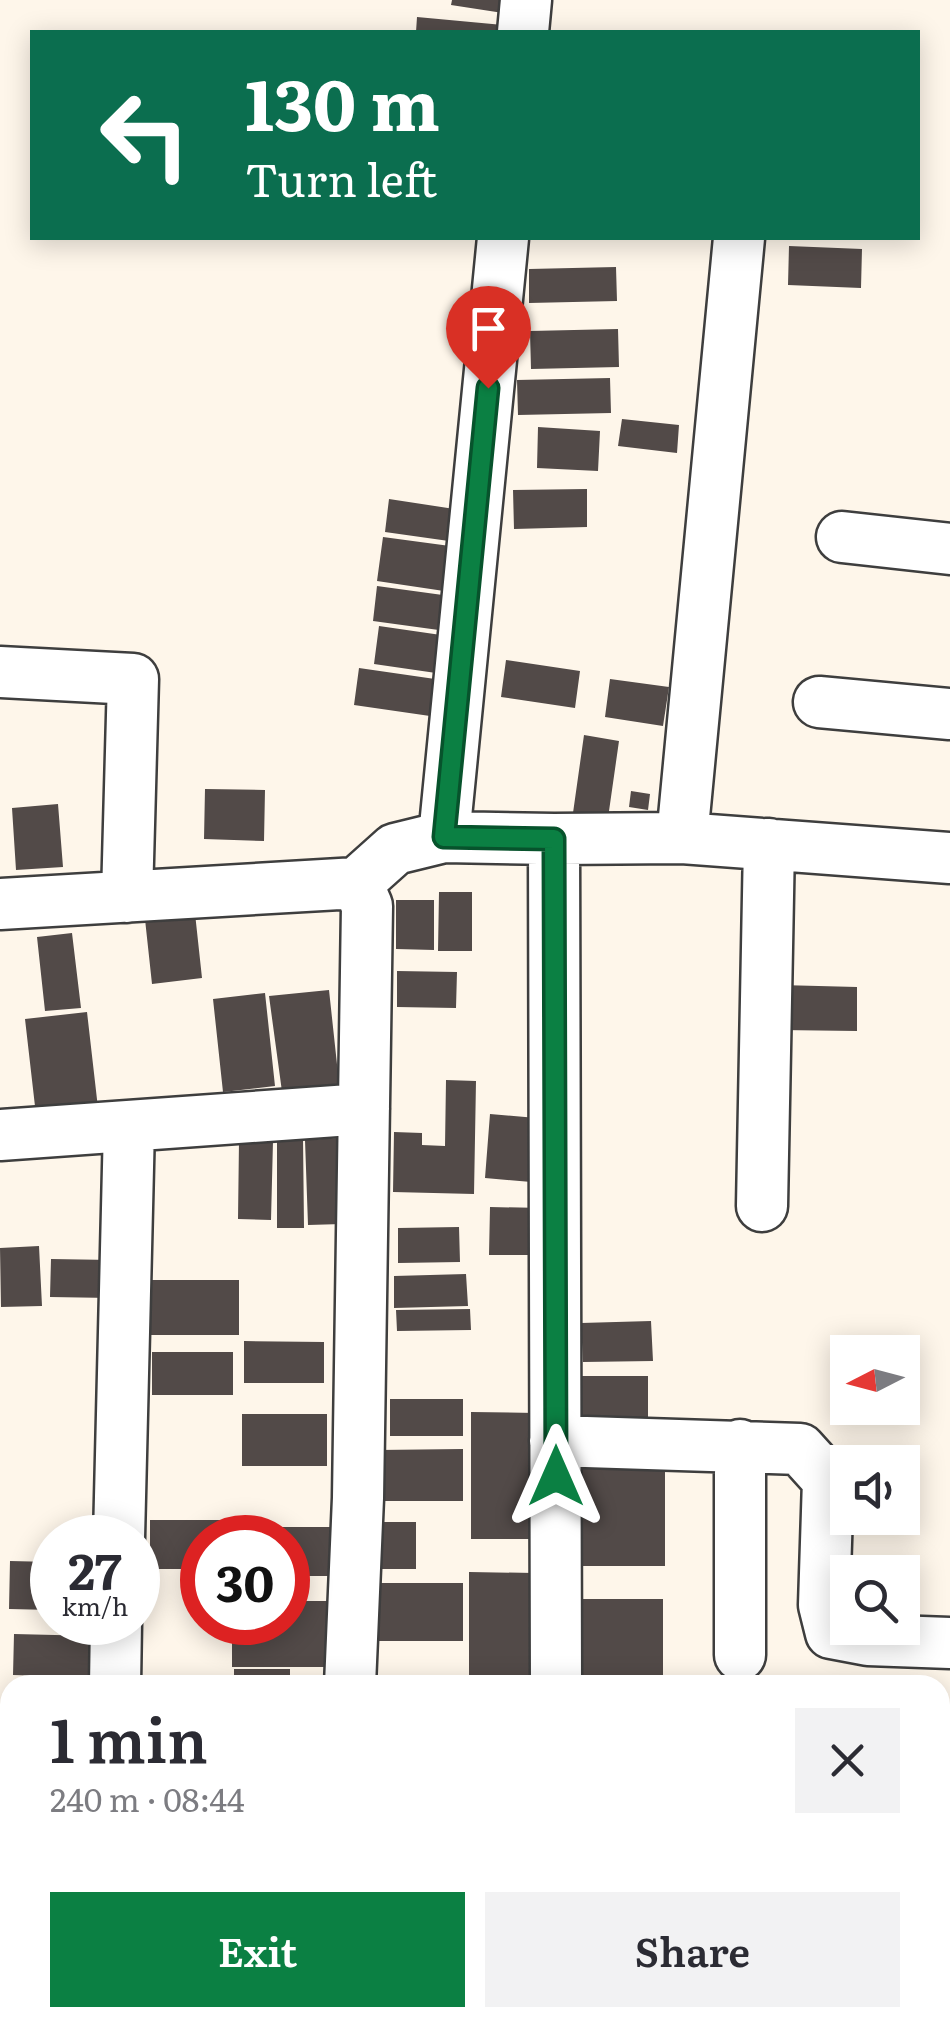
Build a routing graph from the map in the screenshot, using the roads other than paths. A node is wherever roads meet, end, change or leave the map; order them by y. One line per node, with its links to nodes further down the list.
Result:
1 (526, 0): 2 (street)
2 (523, 30)
3 (503, 240): 10 (street)
4 (739, 240): 11 (street)
5 (842, 537): 6 (street)
6 (950, 548)
7 (0, 672): 16 (street)
8 (819, 702): 9 (street)
9 (950, 714)
10 (444, 837): 12 (street); 15 (street)
11 (682, 838): 12 (street); 13 (street)
12 (554, 839): 22 (street)
13 (769, 844): 14 (street); 21 (street)
14 (950, 858)
15 (358, 883): 16 (street); 18 (street)
16 (127, 897): 17 (street)
17 (0, 904)
18 (364, 1110): 19 (street); 29 (street)
19 (130, 1126): 20 (street); 24 (street)
20 (0, 1135)
21 (762, 1206)
22 (555, 1441): 23 (street); 30 (street)
23 (740, 1446): 25 (street); 27 (street)
24 (119, 1515)
25 (950, 1643)
26 (116, 1645): 28 (street)
27 (740, 1655)
28 (115, 1675)
29 (350, 1675)
30 (556, 1675)

